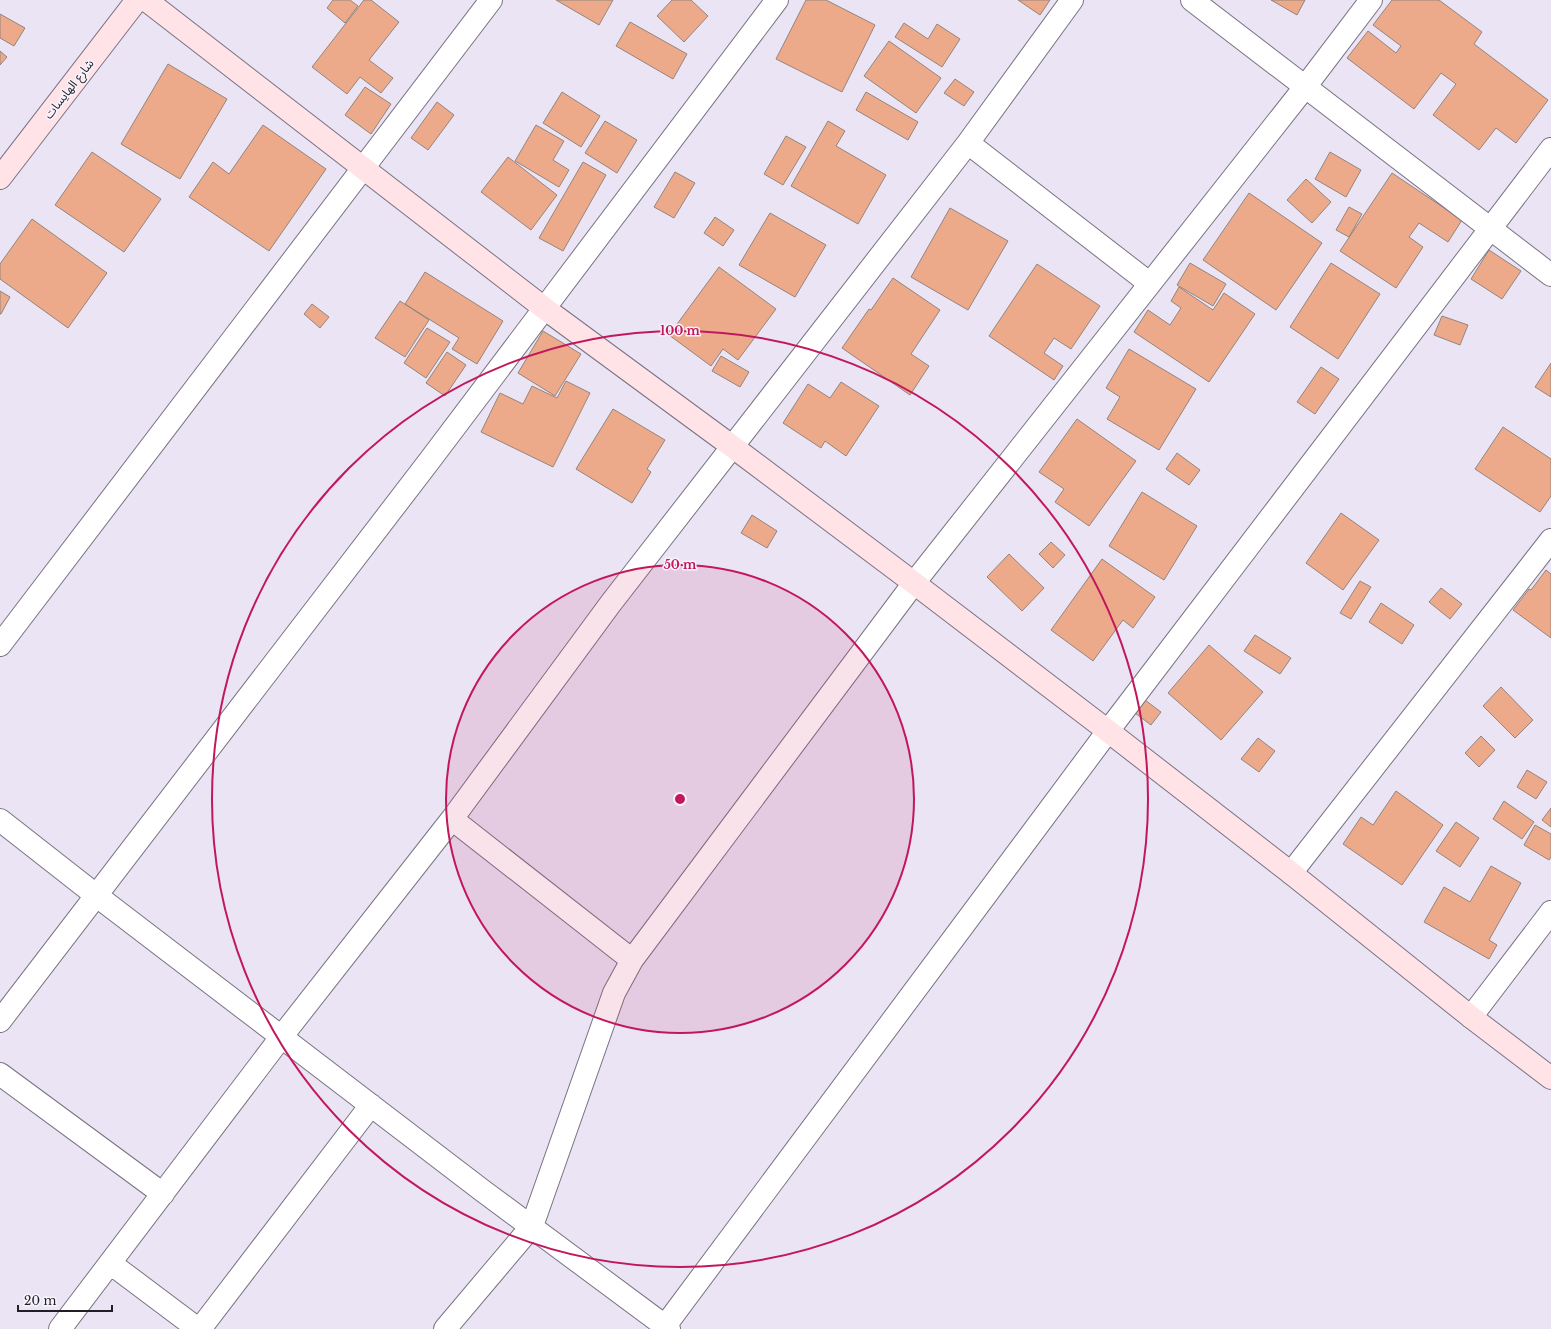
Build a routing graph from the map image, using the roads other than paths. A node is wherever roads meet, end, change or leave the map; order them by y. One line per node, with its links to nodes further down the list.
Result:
1 (137, 0): 12 (street, شارع الهايسات)
2 (146, 0): 11 (street)
3 (491, 0): 11 (street)
4 (777, 0): 16 (street)
5 (1072, 0): 9 (street)
6 (1192, 0): 8 (street)
7 (1371, 0): 8 (street)
8 (1305, 86): 13 (street); 15 (street)
9 (968, 143): 15 (street); 17 (street)
10 (1551, 149): 13 (street)
11 (363, 168): 16 (street); 20 (street)
12 (0, 178)
13 (1490, 228): 14 (street); 21 (street)
14 (1551, 275)
15 (1149, 284): 19 (street)
16 (544, 308): 17 (street); 25 (street)
17 (733, 447): 19 (street); 22 (street)
18 (1551, 540): 24 (street)
19 (914, 583): 21 (street); 27 (street)
20 (0, 645)
21 (1108, 731): 24 (street); 37 (street)
22 (452, 819): 27 (street); 30 (street)
23 (0, 820): 25 (street)
24 (1291, 873): 28 (street)
25 (97, 896): 29 (street); 30 (street)
26 (1551, 912): 28 (street)
27 (632, 960): 35 (street)
28 (1471, 1017): 32 (street)
29 (0, 1021)
30 (282, 1036): 33 (street); 34 (street)
31 (0, 1074): 34 (street)
32 (1551, 1078)
33 (371, 1104): 35 (street); 39 (street)
34 (163, 1194): 36 (street)
35 (532, 1226): 37 (street); 40 (street)
36 (110, 1263): 38 (street); 39 (street)
37 (667, 1328)
38 (60, 1329)
39 (199, 1329)
40 (445, 1329)

